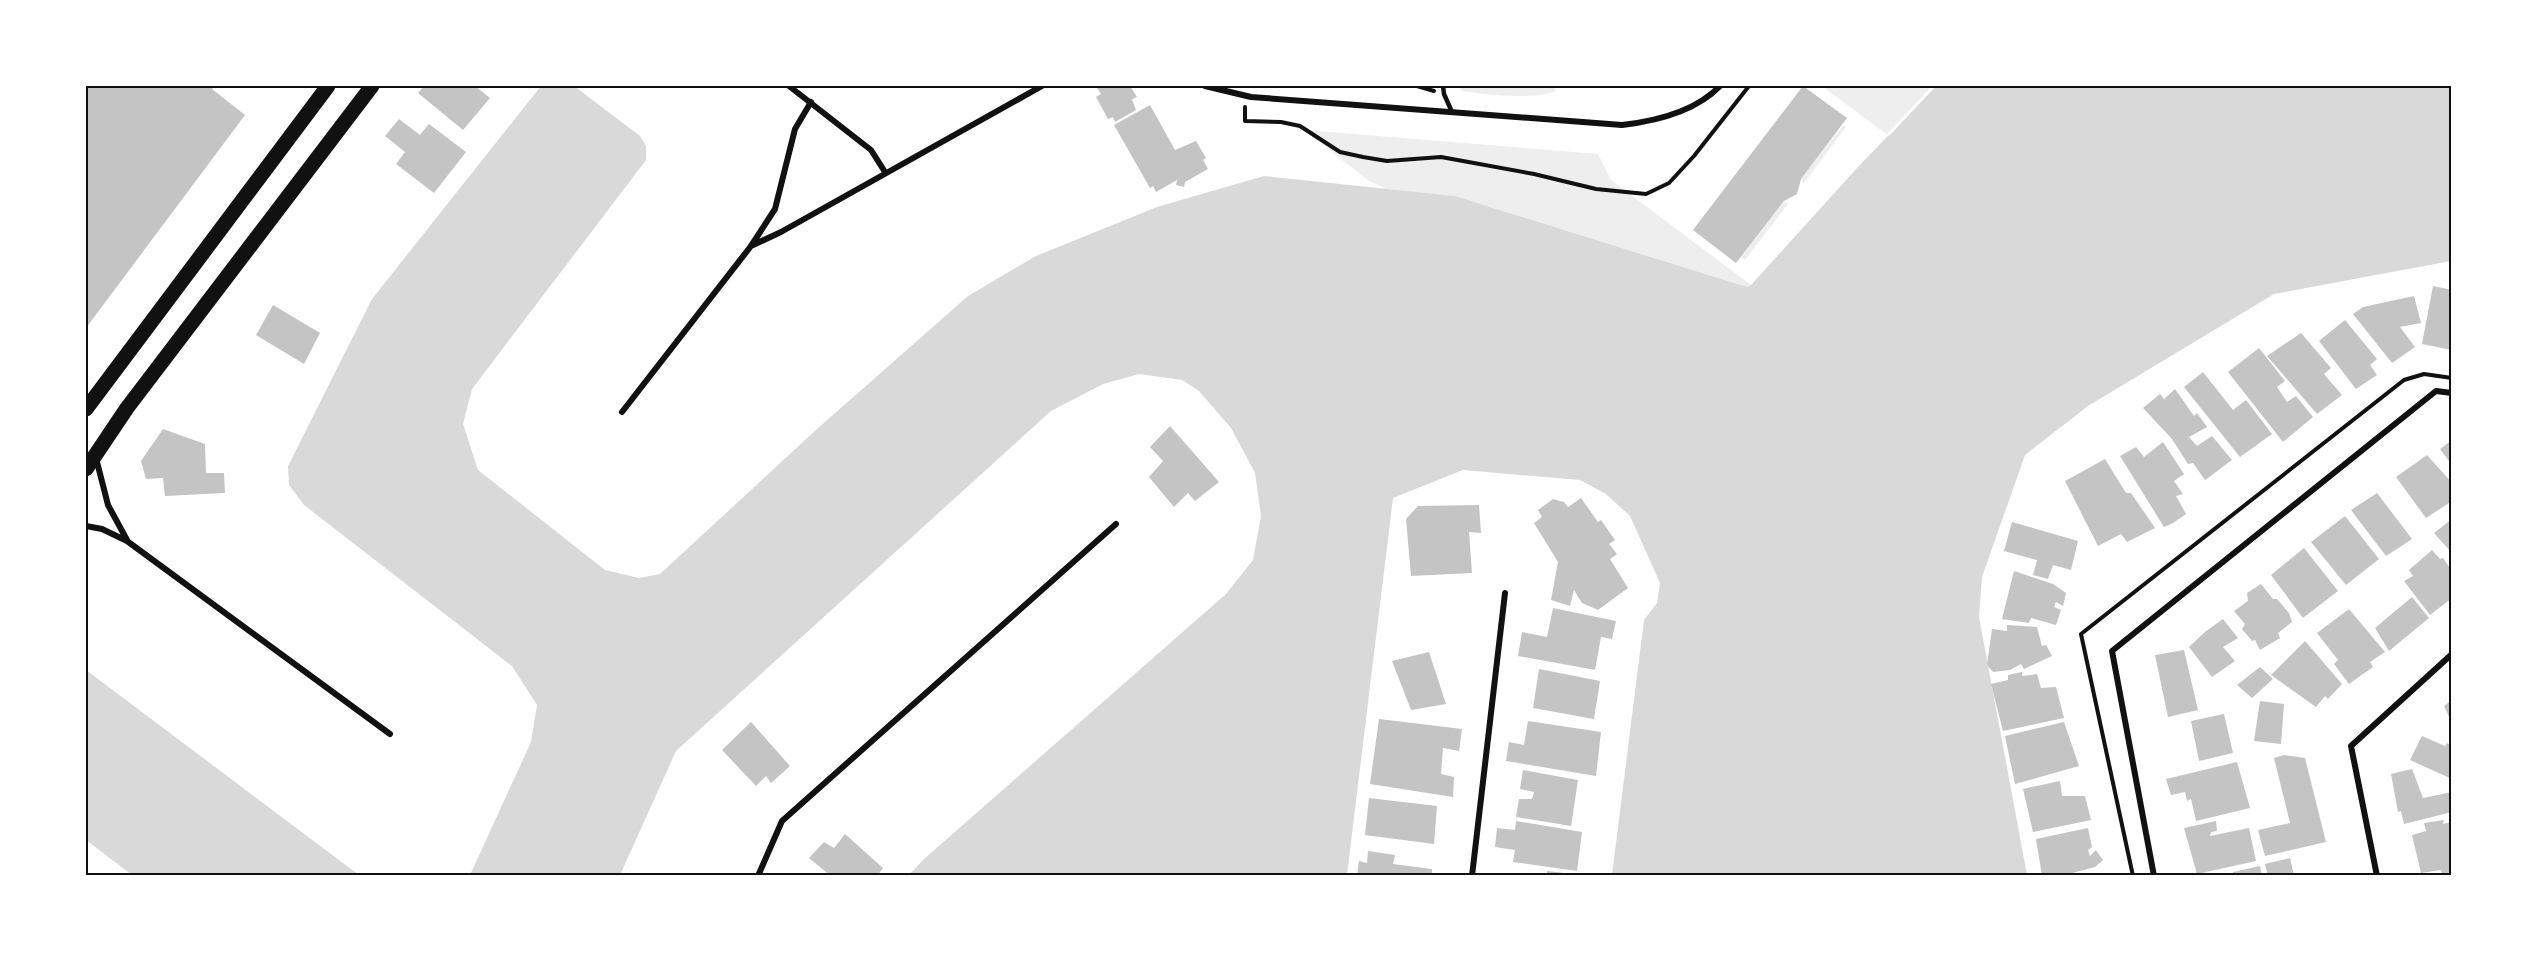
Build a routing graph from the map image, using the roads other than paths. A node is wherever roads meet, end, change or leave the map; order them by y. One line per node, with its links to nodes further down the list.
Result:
1 (328, 86): 13 (main road)
2 (372, 86): 15 (main road)
3 (789, 86): 8 (street)
4 (1042, 86): 10 (street)
5 (1205, 86): 9 (street)
6 (1443, 86): 9 (lane)
7 (1720, 86): 9 (street)
8 (811, 102): 10 (street); 11 (street)
9 (1452, 112)
10 (885, 172): 11 (street)
11 (751, 246): 14 (street)
12 (2451, 393): 25 (street)
13 (86, 410)
14 (622, 412)
15 (95, 454): 16 (main road); 19 (street)
16 (86, 470)
17 (1116, 524): 23 (street)
18 (86, 526): 19 (street)
19 (127, 541): 22 (street)
20 (1505, 593): 24 (street)
21 (2451, 654): 26 (street)
22 (390, 734)
23 (758, 876)
24 (1472, 876)
25 (2154, 876)
26 (2377, 876)

